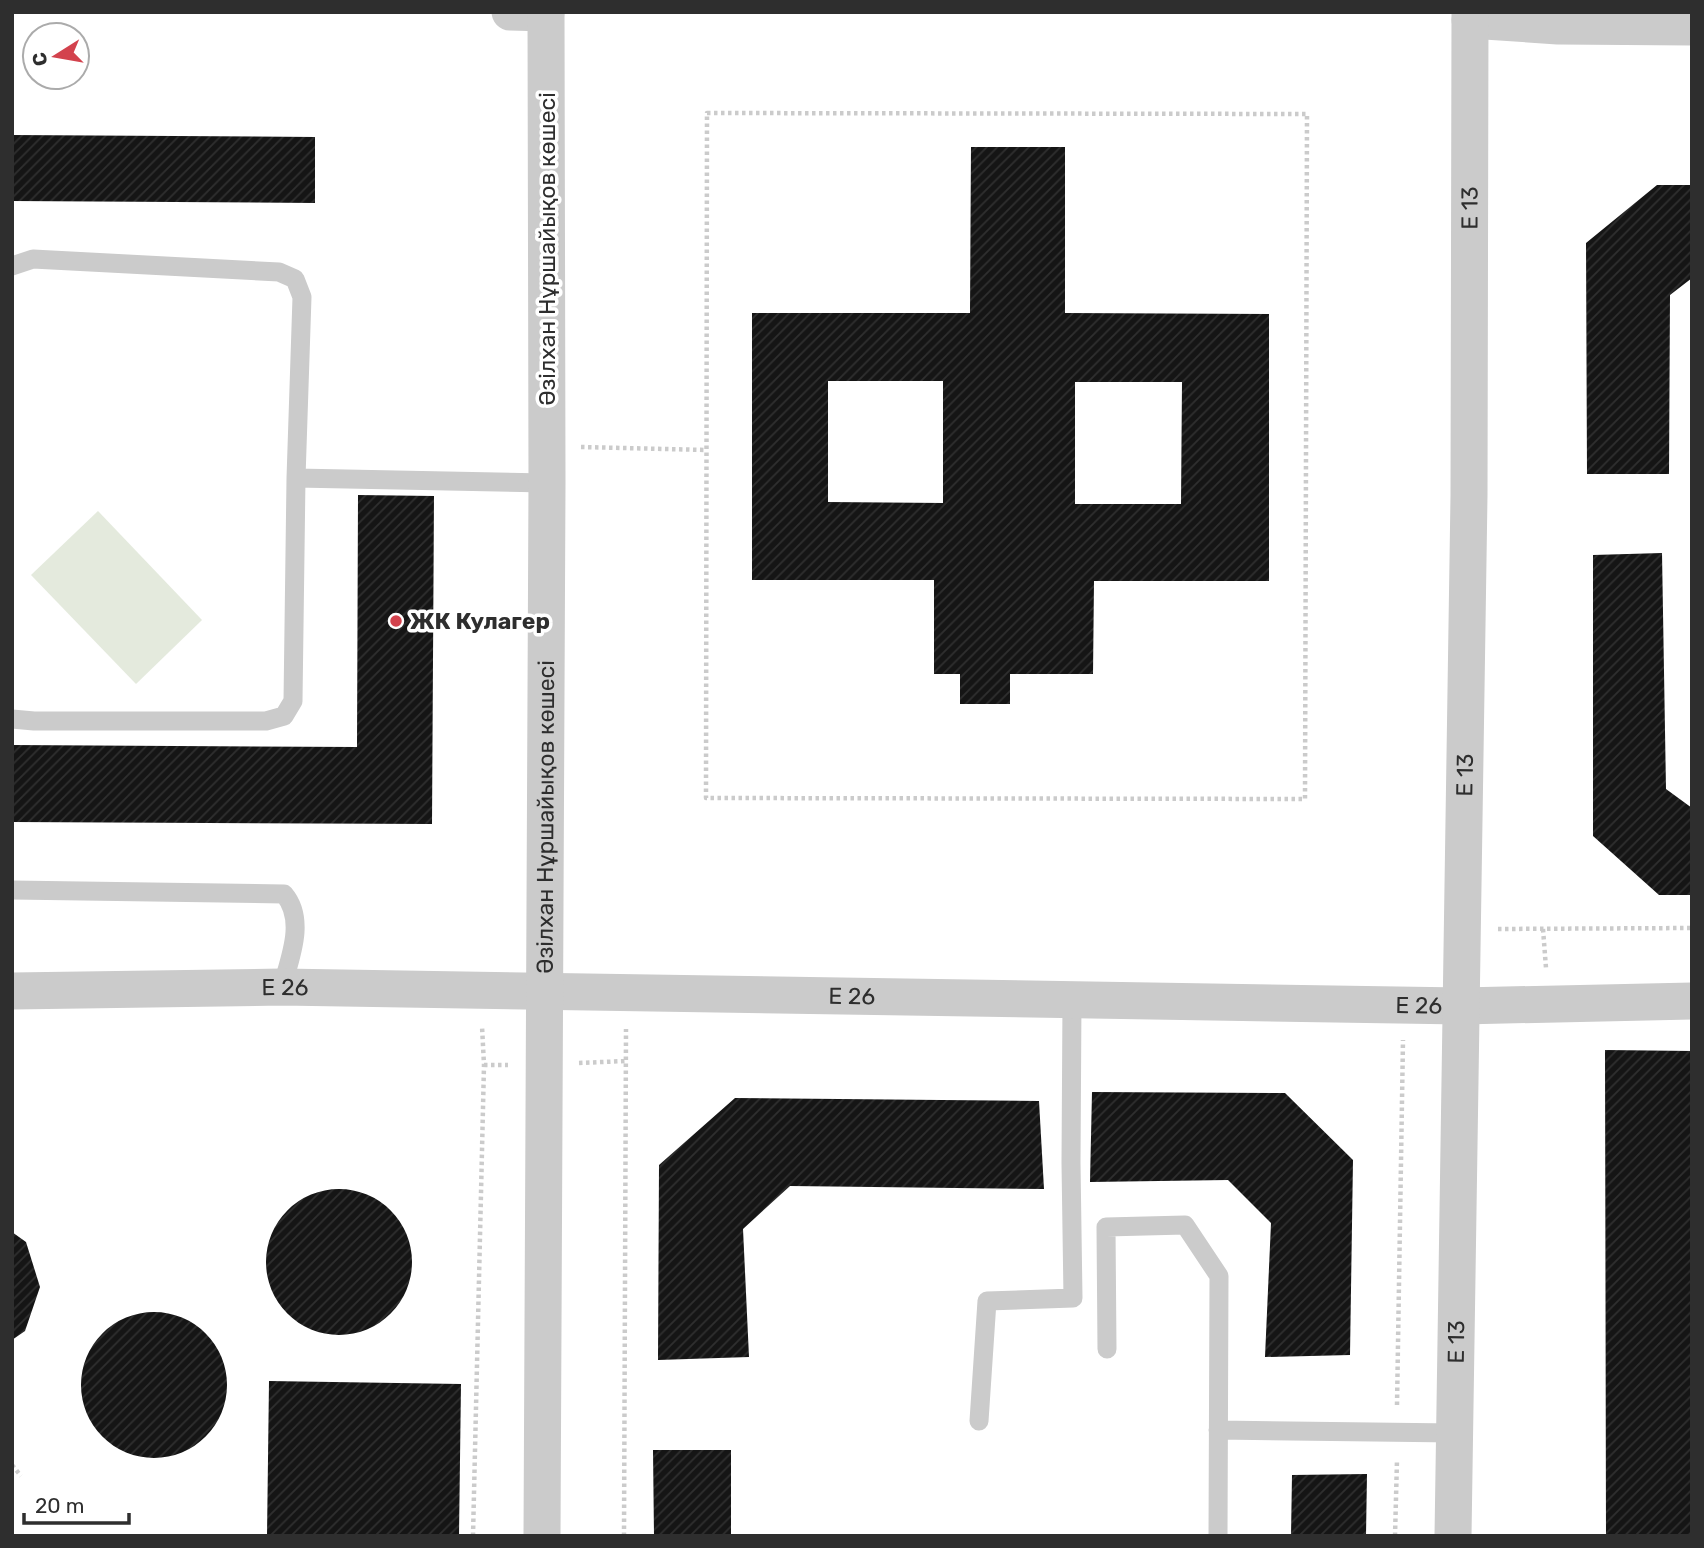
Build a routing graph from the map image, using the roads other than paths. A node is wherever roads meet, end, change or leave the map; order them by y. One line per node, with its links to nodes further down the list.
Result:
1 (510, 12): 2 (street)
2 (546, 12): 7 (street, Әзілхан Нұршайықов көшесі)
3 (1470, 16): 4 (street); 15 (street, E 13)
4 (1692, 27)
5 (12, 266): 6 (lane)
6 (296, 478): 7 (lane); 8 (lane)
7 (547, 483): 12 (street, Әзілхан Нұршайықов көшесі)
8 (12, 719)
9 (12, 890): 10 (lane)
10 (282, 987): 11 (street, E 26); 12 (street, E 26)
11 (12, 991)
12 (544, 992): 13 (street, E 26); 20 (street, Әзілхан Нұршайықов көшесі)
13 (1072, 1000): 15 (street, E 26); 17 (lane)
14 (1692, 1001): 15 (street, E 26)
15 (1462, 1006): 19 (street, E 13)
16 (1107, 1349): 18 (lane)
17 (979, 1421)
18 (1218, 1430): 19 (lane); 21 (lane)
19 (1455, 1433): 22 (street, E 13)
20 (542, 1536)
21 (1218, 1536)
22 (1453, 1536)

